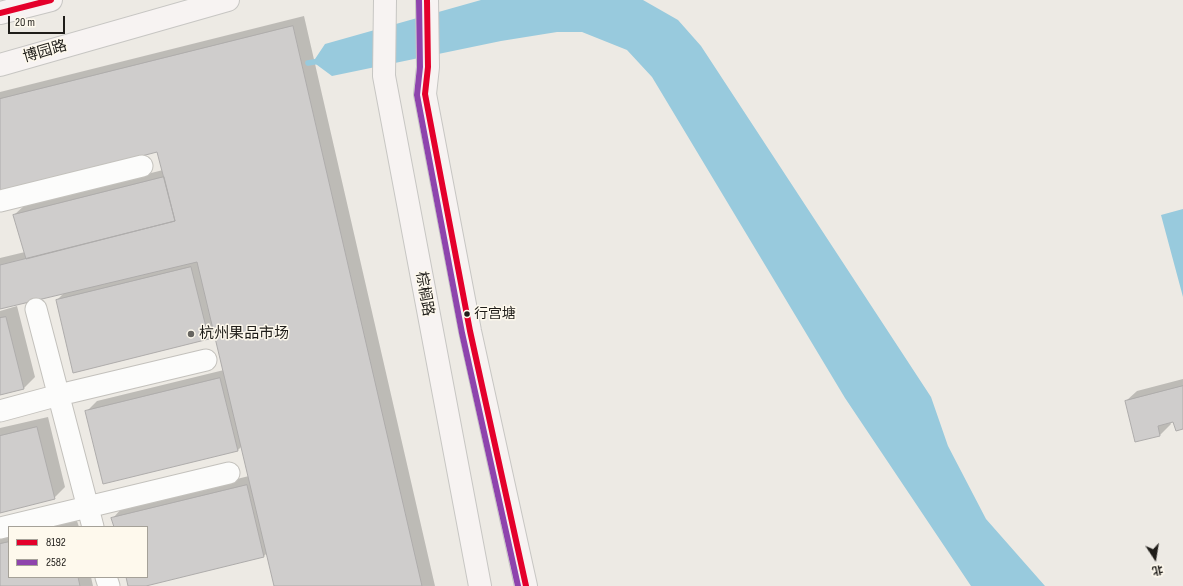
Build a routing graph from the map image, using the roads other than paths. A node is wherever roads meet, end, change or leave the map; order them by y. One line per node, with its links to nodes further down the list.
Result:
1 (51, 0): 5 (main road)
2 (228, 0): 6 (main road, 博园路)
3 (427, 0): 17 (main road)
4 (385, 3): 16 (main road, 棕榈路)
5 (0, 13)
6 (0, 64)
7 (142, 166): 8 (street)
8 (0, 201)
9 (36, 309): 11 (street)
10 (206, 360): 11 (street)
11 (59, 395): 12 (street); 14 (street)
12 (0, 412)
13 (229, 473): 14 (street)
14 (91, 518): 15 (street)
15 (18, 526)
16 (480, 586)
17 (526, 586)

